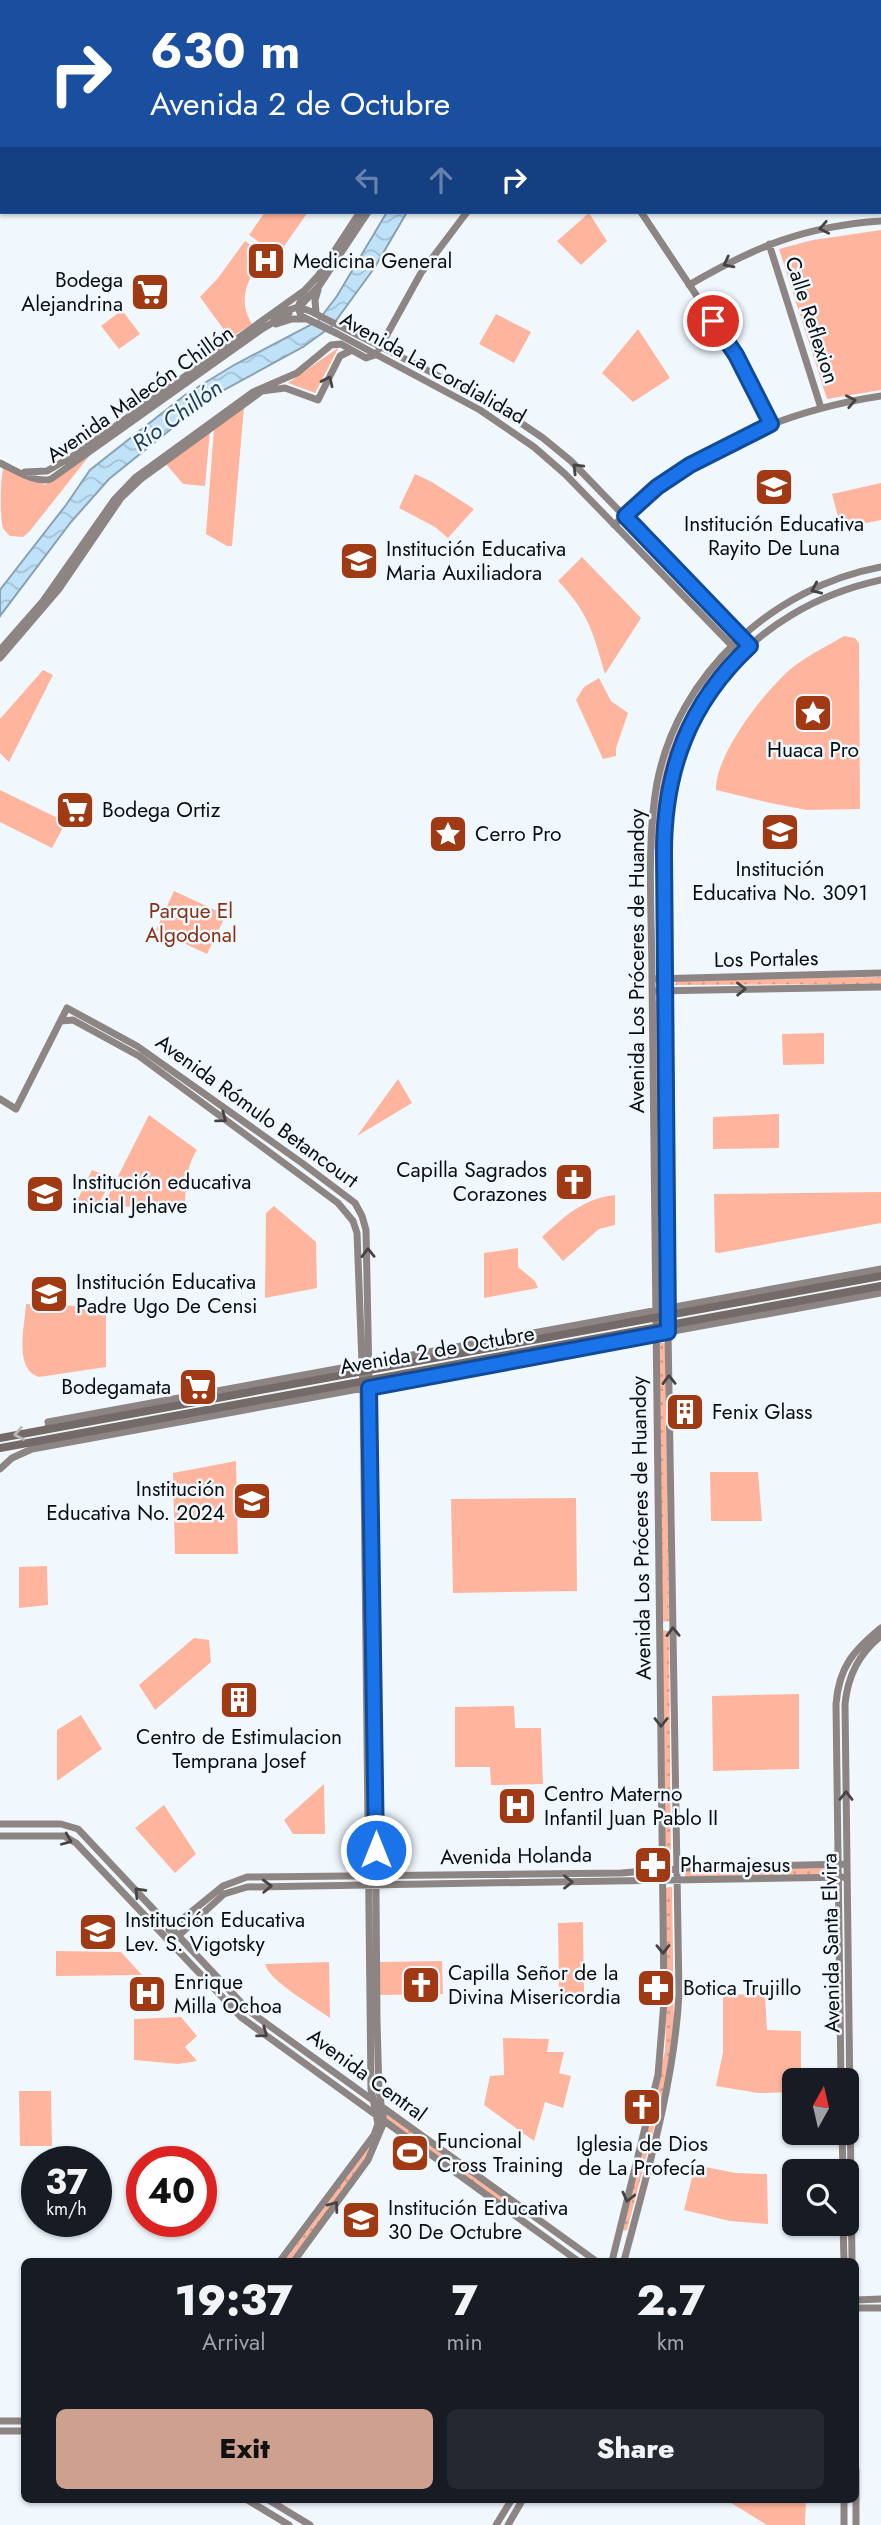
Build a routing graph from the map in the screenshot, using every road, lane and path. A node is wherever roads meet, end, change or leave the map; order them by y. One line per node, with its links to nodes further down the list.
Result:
1 (359, 214): 9 (street, Avenida Malecón Chillón)
2 (367, 214): 8 (street, Avenida Malecón Chillón)
3 (465, 214): 16 (street)
4 (643, 214): 7 (street)
5 (881, 221): 6 (street, one-way to 6)
6 (769, 244): 7 (street, one-way to 7); 20 (street, Calle Reflexion)
7 (689, 285): 21 (street)
8 (319, 286): 10 (street, Avenida Malecón Chillón); 11 (street, Avenida La Cordialidad)
9 (305, 290): 10 (street); 12 (street, Avenida Malecón Chillón)
10 (298, 307): 11 (street); 12 (street); 13 (street); 14 (street, Avenida Malecón Chillón)
11 (316, 313): 15 (street, Avenida La Cordialidad)
12 (271, 316): 23 (street, Avenida Malecón Chillón)
13 (308, 320): 14 (street); 15 (street, Avenida La Cordialidad)
14 (262, 329): 23 (street, Avenida Malecón Chillón)
15 (339, 330): 16 (street, Avenida La Cordialidad); 18 (street, Avenida La Cordialidad)
16 (380, 347): 18 (street); 24 (street, Avenida La Cordialidad, one-way to 16)
17 (351, 351): 18 (street); 31 (street); 33 (street, one-way to 17)
18 (375, 355): 25 (street, Avenida La Cordialidad)
19 (881, 396): 20 (street, one-way to 19)
20 (821, 408): 21 (street)
21 (771, 424): 24 (street)
22 (0, 463): 23 (street)
23 (20, 472)
24 (625, 516): 25 (street); 28 (street, Avenida La Cordialidad)
25 (614, 525): 29 (street, Avenida La Cordialidad)
26 (881, 567): 28 (street, Avenida Los Próceres de Huandoy, one-way to 28)
27 (881, 580): 30 (street, Avenida Los Próceres de Huandoy)
28 (741, 637): 29 (street, Avenida Los Próceres de Huandoy); 30 (street, Avenida La Cordialidad)
29 (732, 646): 32 (street, Avenida La Cordialidad); 34 (street, Avenida Los Próceres de Huandoy)
30 (750, 646): 32 (street, Avenida Los Próceres de Huandoy)
31 (0, 650)
32 (741, 655): 35 (street, Avenida Los Próceres de Huandoy)
33 (0, 658)
34 (652, 852): 35 (street); 38 (street, Avenida Los Próceres de Huandoy)
35 (664, 853): 37 (street, Avenida Los Próceres de Huandoy)
36 (881, 973): 37 (street, Los Portales)
37 (666, 978): 38 (street, Los Portales); 40 (street, Avenida Los Próceres de Huandoy)
38 (652, 979): 41 (street, Avenida Los Próceres de Huandoy)
39 (881, 987): 40 (street, Los Portales, one-way to 39)
40 (666, 990): 41 (street, Los Portales); 48 (street, Avenida Los Próceres de Huandoy)
41 (653, 991): 49 (street, Avenida Los Próceres de Huandoy)
42 (61, 1021): 43 (street); 52 (street, Avenida Rómulo Betancourt, one-way to 52); 52 (street, Avenida Rómulo Betancourt, one-way to 42)
43 (0, 1099)
44 (881, 1269): 48 (street, Avenida 2 de Octubre)
45 (881, 1276): 48 (main road, Avenida 2 de Octubre)
46 (881, 1286): 50 (main road, Avenida 2 de Octubre)
47 (881, 1293): 50 (street, Avenida 2 de Octubre)
48 (668, 1312): 49 (main road, Avenida 2 de Octubre); 50 (street, Avenida Los Próceres de Huandoy)
49 (656, 1315): 51 (street, Avenida Los Próceres de Huandoy); 52 (main road, Avenida 2 de Octubre)
50 (668, 1329): 51 (main road, Avenida 2 de Octubre); 64 (street, Avenida Los Próceres de Huandoy, one-way to 50)
51 (656, 1332): 53 (main road, Avenida 2 de Octubre); 65 (street, Avenida Los Próceres de Huandoy, one-way to 65)
52 (366, 1368): 53 (street, Avenida Rómulo Betancourt); 54 (main road, Avenida 2 de Octubre); 54 (street, Avenida 2 de Octubre)
53 (366, 1385): 56 (main road, Avenida 2 de Octubre); 57 (street, Avenida 2 de Octubre); 66 (street, Avenida Rómulo Betancourt)
54 (49, 1425): 55 (main road, Avenida 2 de Octubre, one-way to 55)
55 (0, 1438)
56 (0, 1448)
57 (0, 1469)
58 (881, 1628): 63 (street, Avenida Santa Elvira)
59 (881, 1636): 62 (street, Avenida Santa Elvira, one-way to 59)
60 (0, 1824): 72 (street, Avenida Central, one-way to 60)
61 (0, 1836): 73 (street, Avenida Central, one-way to 73)
62 (847, 1864): 63 (street, Avenida Holanda); 67 (street, Avenida Santa Elvira)
63 (838, 1865): 64 (street, Avenida Holanda); 68 (street, Avenida Santa Elvira)
64 (677, 1870): 65 (street, Avenida Holanda); 69 (street, Avenida Los Próceres de Huandoy)
65 (663, 1871): 66 (street, Avenida Holanda); 70 (street, Avenida Los Próceres de Huandoy)
66 (371, 1875): 71 (street, Avenida Rómulo Betancourt); 72 (street, Avenida Holanda)
67 (847, 1877): 68 (street, Avenida Holanda); 77 (street, Avenida Santa Elvira)
68 (838, 1878): 69 (street, Avenida Holanda); 76 (street, Avenida Santa Elvira)
69 (677, 1880): 70 (street, Avenida Holanda); 89 (street, Avenida Los Próceres de Huandoy)
70 (663, 1881): 71 (street, Avenida Holanda, one-way to 70); 88 (street, Avenida Los Próceres de Huandoy, one-way to 88)
71 (372, 1884): 74 (street, Avenida Holanda, one-way to 71); 79 (street, Avenida Rómulo Betancourt); 80 (street, Avenida Rómulo Betancourt)
72 (171, 1928): 73 (street, Avenida Holanda); 74 (street, Avenida Central)
73 (164, 1936): 75 (street, Avenida Central)
74 (179, 1936): 75 (street, Avenida Holanda); 79 (street, Avenida Central)
75 (171, 1944): 81 (street, Avenida Central, one-way to 81)
76 (840, 2009): 77 (street); 78 (street, Avenida Santa Elvira)
77 (850, 2009): 91 (street, Avenida Santa Elvira)
78 (841, 2068)
79 (372, 2101): 80 (street, Avenida Central); 81 (street, Avenida Rómulo Betancourt)
80 (381, 2107): 82 (street, Avenida Rómulo Betancourt); 87 (street, Avenida Central)
81 (377, 2117): 82 (street, Avenida Central); 84 (street)
82 (384, 2122): 85 (street, one-way to 82); 86 (street, Avenida Central)
83 (843, 2236): 90 (street)
84 (282, 2258)
85 (296, 2258)
86 (574, 2258)
87 (592, 2258)
88 (613, 2258)
89 (625, 2258)
90 (844, 2258)
91 (852, 2258)
92 (881, 2299): 93 (street)
93 (859, 2300)
94 (859, 2308): 95 (street)
95 (881, 2308)
96 (0, 2421): 97 (street)
97 (21, 2421)
98 (0, 2431): 99 (street)
99 (21, 2431)
100 (253, 2503): 106 (street)
101 (274, 2503): 107 (street)
102 (510, 2503): 108 (street)
103 (521, 2503): 109 (street)
104 (844, 2503): 110 (street)
105 (856, 2503): 111 (street)
106 (289, 2525)
107 (310, 2525)
108 (496, 2525)
109 (508, 2525)
110 (844, 2525)
111 (856, 2525)

